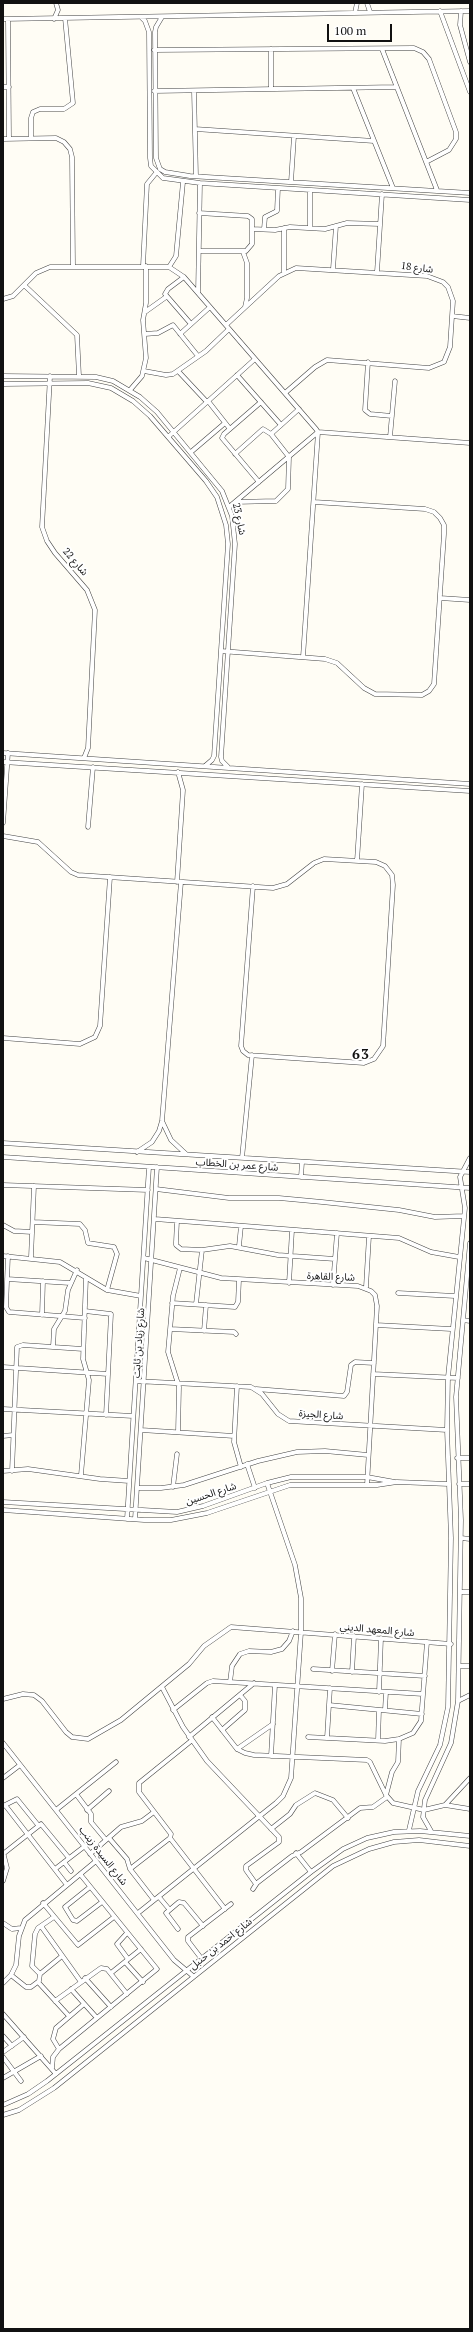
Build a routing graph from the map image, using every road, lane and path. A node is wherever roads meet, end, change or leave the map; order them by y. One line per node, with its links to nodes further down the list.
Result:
1 (56, 3): 13 (street)
2 (356, 3): 8 (street)
3 (367, 3): 6 (street)
4 (461, 11): 5 (street); 7 (street); 18 (street)
5 (470, 11)
6 (370, 12): 7 (street); 8 (street)
7 (440, 12): 27 (street)
8 (355, 13): 10 (street)
9 (141, 17): 10 (street); 11 (street); 16 (street)
10 (162, 17): 17 (street)
11 (65, 18): 13 (street); 30 (street)
12 (6, 19): 13 (street); 20 (street)
13 (54, 19)
14 (271, 49): 15 (street); 17 (street); 23 (street)
15 (382, 49): 21 (street); 34 (street)
16 (149, 50): 17 (street); 25 (street)
17 (155, 50): 26 (street)
18 (470, 62)
19 (3, 87): 20 (street)
20 (9, 87): 32 (street)
21 (397, 87): 22 (street); 34 (street)
22 (354, 88): 23 (street); 33 (street)
23 (271, 89): 24 (street)
24 (194, 91): 26 (street); 28 (street)
25 (150, 92): 26 (street); 35 (street)
26 (155, 92): 36 (street)
27 (470, 92)
28 (195, 129): 29 (street); 36 (street)
29 (294, 136): 33 (street); 38 (street)
30 (31, 138): 32 (street); 56 (street)
31 (3, 139): 32 (street)
32 (9, 139)
33 (374, 141): 41 (street)
34 (426, 162): 43 (street)
35 (156, 174): 37 (street); 57 (street)
36 (196, 176): 38 (street)
37 (184, 182): 39 (street); 58 (street)
38 (291, 182): 41 (street)
39 (200, 183): 40 (street); 47 (street)
40 (278, 188): 42 (street); 53 (street)
41 (393, 188): 43 (street)
42 (310, 190): 45 (street); 51 (street)
43 (437, 190): 44 (street)
44 (470, 192)
45 (382, 194): 46 (street); 48 (street)
46 (470, 200)
47 (199, 213): 52 (street); 54 (street)
48 (380, 224): 49 (street); 61 (street)
49 (336, 226): 51 (street); 59 (street)
50 (284, 228): 51 (street); 53 (street); 60 (street)
51 (310, 228)
52 (252, 229): 53 (street); 55 (street)
53 (264, 229)
54 (199, 251): 55 (street); 64 (street)
55 (243, 252): 68 (street)
56 (73, 266): 57 (street); 63 (street)
57 (144, 266): 58 (street); 69 (street)
58 (169, 267): 62 (street)
59 (333, 269): 60 (street, شارع 18); 61 (street, شارع 18)
60 (284, 272): 68 (street)
61 (377, 272): 70 (street, شارع 18)
62 (184, 277): 64 (street); 65 (street)
63 (24, 285): 66 (street); 84 (street)
64 (198, 294): 67 (street)
65 (166, 297): 69 (street); 72 (street)
66 (3, 299)
67 (210, 307): 72 (street); 73 (street)
68 (245, 307): 73 (street)
69 (144, 313): 74 (street)
70 (452, 316): 71 (street); 78 (street, شارع 18)
71 (470, 318)
72 (191, 324): 75 (street)
73 (228, 327): 76 (street); 77 (street)
74 (145, 334): 75 (street); 79 (street)
75 (180, 334): 76 (street)
76 (198, 356): 80 (street)
77 (255, 359): 81 (street); 89 (street)
78 (368, 362): 89 (street, شارع 18); 93 (street)
79 (144, 370): 80 (street); 88 (street)
80 (178, 371): 90 (street)
81 (237, 375): 90 (street); 91 (street)
82 (3, 376): 83 (street, شارع 23)
83 (50, 376): 84 (street, شارع 23); 86 (street, شارع 22)
84 (79, 376): 88 (street, شارع 23)
85 (395, 381): 93 (street)
86 (50, 383): 87 (street, شارع 23); 100 (street, شارع 23); 117 (street, شارع 22)
87 (3, 384)
88 (130, 390): 97 (street, شارع 23)
89 (285, 393): 92 (street)
90 (207, 402): 94 (street); 97 (street)
91 (261, 402): 95 (street); 96 (street)
92 (299, 409): 95 (street); 98 (street)
93 (392, 416): 101 (street)
94 (225, 423): 96 (street); 103 (street)
95 (281, 425): 99 (street)
96 (230, 429): 104 (street)
97 (174, 432): 100 (street); 103 (street, شارع 23)
98 (318, 432): 101 (street); 105 (street); 108 (street)
99 (271, 434): 104 (street); 105 (street)
100 (168, 436): 112 (street, شارع 23)
101 (390, 438): 102 (street)
102 (470, 443)
103 (191, 452): 109 (street, شارع 23)
104 (235, 454): 106 (street)
105 (289, 456): 106 (street); 107 (street)
106 (259, 482): 107 (street)
107 (235, 502): 109 (street)
108 (314, 502): 110 (street); 114 (street)
109 (229, 507): 113 (street, شارع 23)
110 (440, 598): 111 (street); 114 (street)
111 (470, 600)
112 (221, 651): 113 (street); 120 (street, شارع 23)
113 (228, 651): 114 (street); 122 (street, شارع 23)
114 (303, 657)
115 (3, 753): 116 (street)
116 (8, 753): 117 (street); 119 (street)
117 (84, 758): 118 (street)
118 (120, 761): 120 (street); 123 (street)
119 (5, 762): 121 (street); 128 (street)
120 (205, 766): 122 (street)
121 (93, 767): 123 (street); 132 (street)
122 (228, 767): 125 (street)
123 (119, 769): 124 (street)
124 (178, 772): 126 (street); 136 (street)
125 (409, 780): 127 (street); 129 (street)
126 (362, 784): 129 (street); 134 (street)
127 (470, 784)
128 (4, 787): 131 (street)
129 (408, 787): 130 (street)
130 (470, 790)
131 (3, 823)
132 (88, 827)
133 (3, 836): 135 (street)
134 (357, 860): 137 (street); 139 (street)
135 (110, 877): 136 (street); 138 (street)
136 (179, 882): 137 (street); 140 (street)
137 (253, 886): 139 (street)
138 (3, 1038)
139 (252, 1055): 145 (street)
140 (162, 1121): 142 (street); 143 (street)
141 (3, 1144): 142 (street, شارع عمر بن الخطاب)
142 (136, 1152): 143 (street, شارع عمر بن الخطاب)
143 (186, 1155): 145 (street, شارع عمر بن الخطاب)
144 (3, 1157): 148 (street, شارع عمر بن الخطاب)
145 (242, 1158): 147 (street, شارع عمر بن الخطاب)
146 (470, 1158): 150 (street)
147 (302, 1162): 150 (street, شارع عمر بن الخطاب); 152 (street)
148 (149, 1167): 149 (street, شارع عمر بن الخطاب); 157 (street, شارع زياد بن ثابت)
149 (157, 1167): 152 (street, شارع عمر بن الخطاب); 158 (street, شارع زياد بن ثابت)
150 (463, 1172): 151 (street, شارع عمر بن الخطاب); 155 (street)
151 (470, 1172)
152 (301, 1177): 155 (street, شارع عمر بن الخطاب)
153 (3, 1185): 154 (street)
154 (34, 1186): 157 (street); 163 (street)
155 (462, 1187): 156 (street, شارع عمر بن الخطاب); 159 (street)
156 (470, 1188)
157 (148, 1190): 177 (street, شارع زياد بن ثابت)
158 (156, 1190): 160 (street); 161 (street, شارع زياد بن ثابت)
159 (468, 1210): 160 (street)
160 (464, 1216): 175 (street)
161 (155, 1219): 162 (street); 179 (street, شارع زياد بن ثابت)
162 (177, 1221): 165 (street); 172 (street)
163 (33, 1222): 167 (street); 191 (street)
164 (3, 1225): 167 (street)
165 (241, 1226): 166 (street); 171 (street)
166 (292, 1230): 168 (street); 174 (street)
167 (32, 1232): 176 (street)
168 (337, 1233): 169 (street); 178 (street)
169 (369, 1236): 175 (street); 190 (street)
170 (470, 1243): 196 (street)
171 (239, 1246): 172 (street); 174 (street)
172 (202, 1250): 182 (street)
173 (6, 1256): 176 (street); 184 (street)
174 (290, 1256): 178 (street); 188 (street)
175 (459, 1257): 194 (street)
176 (31, 1258): 181 (street)
177 (144, 1258): 179 (street, شارع القاهرة); 193 (street, شارع زياد بن ثابت)
178 (335, 1259): 189 (street)
179 (152, 1261): 180 (street, شارع القاهرة); 222 (street, شارع زياد بن ثابت)
180 (180, 1268): 182 (street, شارع القاهرة); 195 (street)
181 (77, 1270): 183 (street); 187 (street)
182 (200, 1273): 185 (street, شارع القاهرة); 198 (street)
183 (86, 1278): 191 (street); 200 (street)
184 (7, 1279): 186 (street); 201 (street)
185 (239, 1280): 188 (street, شارع القاهرة); 199 (street)
186 (43, 1281): 187 (street); 201 (street)
187 (70, 1283): 202 (street)
188 (289, 1283): 189 (street, شارع القاهرة)
189 (332, 1285): 190 (street, شارع القاهرة)
190 (366, 1288): 206 (street, شارع القاهرة)
191 (108, 1290): 193 (street)
192 (398, 1293): 194 (street)
193 (141, 1296): 221 (street, شارع زياد بن ثابت)
194 (455, 1296): 208 (street)
195 (172, 1303): 198 (street); 207 (street)
196 (465, 1303): 197 (street); 204 (street)
197 (470, 1303)
198 (196, 1304): 199 (street)
199 (206, 1305): 209 (street)
200 (85, 1311): 203 (street); 217 (street)
201 (42, 1314): 202 (street)
202 (62, 1316): 203 (street); 211 (street)
203 (85, 1318): 212 (street)
204 (463, 1320): 205 (street); 220 (street)
205 (470, 1321)
206 (376, 1325): 208 (street); 213 (street, شارع القاهرة)
207 (170, 1329): 209 (street); 223 (street)
208 (451, 1329): 219 (street)
209 (204, 1331): 210 (street)
210 (236, 1334)
211 (53, 1347): 212 (street); 215 (street)
212 (83, 1349): 216 (street)
213 (374, 1363): 218 (street, شارع القاهرة); 225 (street)
214 (3, 1367): 215 (street)
215 (15, 1368): 216 (street); 227 (street)
216 (88, 1373): 217 (street); 228 (street)
217 (108, 1374): 229 (street)
218 (373, 1374): 219 (street); 231 (street, شارع القاهرة)
219 (448, 1378): 220 (street); 233 (street)
220 (458, 1378): 240 (street)
221 (136, 1381): 222 (street); 230 (street, شارع زياد بن ثابت)
222 (144, 1382): 223 (street); 232 (street, شارع زياد بن ثابت)
223 (178, 1383): 224 (street); 234 (street)
224 (237, 1386): 225 (street); 237 (street)
225 (255, 1389): 231 (street, شارع الجيزة)
226 (3, 1409): 227 (street)
227 (14, 1409): 228 (street); 235 (street)
228 (87, 1413): 229 (street); 246 (street)
229 (106, 1415): 230 (street)
230 (133, 1416): 248 (street, شارع زياد بن ثابت)
231 (370, 1426): 233 (street, شارع الجيزة); 239 (street, شارع القاهرة)
232 (141, 1430): 234 (street); 256 (street, شارع زياد بن ثابت)
233 (447, 1430): 252 (street)
234 (178, 1432): 237 (street)
235 (13, 1435): 236 (street); 245 (street)
236 (3, 1436)
237 (234, 1436): 243 (street)
238 (177, 1454): 255 (street)
239 (368, 1455): 242 (street); 247 (street, شارع القاهرة)
240 (457, 1458): 241 (street); 253 (street)
241 (470, 1458)
242 (247, 1464): 243 (street); 257 (street)
243 (241, 1466): 255 (street)
244 (3, 1471): 245 (street)
245 (12, 1471): 246 (street)
246 (81, 1475): 248 (street)
247 (368, 1477): 249 (street, شارع الحسين); 250 (street, شارع الحسين); 251 (street, شارع القاهرة)
248 (129, 1481): 261 (street, شارع زياد بن ثابت)
249 (397, 1482): 251 (street, شارع الحسين); 252 (street, شارع الحسين)
250 (267, 1483): 257 (street, شارع الحسين); 258 (street)
251 (367, 1484): 258 (street, شارع الحسين)
252 (449, 1484): 272 (street)
253 (459, 1484): 254 (street); 265 (street)
254 (470, 1484)
255 (173, 1487): 256 (street)
256 (137, 1488): 262 (street, شارع زياد بن ثابت)
257 (255, 1488): 262 (street, شارع الحسين)
258 (270, 1490): 264 (street, شارع الحسين); 270 (street)
259 (3, 1502): 261 (street, شارع الحسين)
260 (3, 1510): 263 (street, شارع الحسين)
261 (127, 1511): 262 (street, شارع الحسين); 263 (street, شارع زياد بن ثابت)
262 (135, 1511): 264 (street, شارع زياد بن ثابت)
263 (127, 1519): 264 (street, شارع الحسين)
264 (134, 1519)
265 (461, 1538): 266 (street); 267 (street)
266 (470, 1539)
267 (460, 1592): 268 (street); 273 (street)
268 (470, 1592)
269 (293, 1631): 270 (street, شارع المعهد الديني); 285 (street); 289 (street, شارع المعهد الديني)
270 (301, 1632): 271 (street, شارع المعهد الديني); 288 (street)
271 (335, 1634): 274 (street, شارع المعهد الديني); 281 (street)
272 (451, 1634): 273 (street); 277 (street)
273 (459, 1635): 278 (street)
274 (354, 1636): 275 (street, شارع المعهد الديني); 282 (street)
275 (382, 1638): 276 (street, شارع المعهد الديني); 283 (street)
276 (427, 1642): 277 (street, شارع المعهد الديني); 284 (street)
277 (451, 1644): 324 (street)
278 (459, 1666): 279 (street); 297 (street)
279 (470, 1666)
280 (313, 1669): 281 (street)
281 (332, 1671): 282 (street)
282 (352, 1672): 283 (street)
283 (380, 1674): 284 (street); 291 (street)
284 (424, 1676): 293 (street)
285 (230, 1682): 286 (street); 299 (street)
286 (254, 1683): 287 (street); 294 (street)
287 (275, 1685): 288 (street); 304 (street)
288 (298, 1686): 290 (street); 314 (street)
289 (162, 1687): 296 (street, شارع المعهد الديني); 299 (street)
290 (330, 1688): 291 (street); 298 (street)
291 (379, 1692): 292 (street)
292 (386, 1692): 293 (street); 301 (street)
293 (424, 1694): 302 (street)
294 (240, 1695): 303 (street); 305 (street)
295 (470, 1695): 297 (street)
296 (3, 1700)
297 (458, 1701): 328 (street)
298 (329, 1705): 300 (street); 307 (street)
299 (173, 1710): 308 (street)
300 (379, 1710): 301 (street); 310 (street)
301 (385, 1710): 302 (street)
302 (422, 1714): 309 (street)
303 (212, 1717): 305 (street); 308 (street)
304 (273, 1724): 312 (street); 313 (street)
305 (222, 1730): 312 (street)
306 (308, 1736): 307 (street)
307 (327, 1738): 310 (street)
308 (190, 1739): 329 (street); 330 (street)
309 (400, 1739): 310 (street); 321 (street)
310 (378, 1740)
311 (3, 1743): 316 (street, شارع السيدة زينب)
312 (237, 1749): 313 (street)
313 (271, 1756): 314 (street)
314 (293, 1757): 321 (street); 330 (street)
315 (116, 1762): 320 (street)
316 (20, 1765): 317 (street); 326 (street, شارع السيدة زينب)
317 (3, 1778)
318 (470, 1778): 323 (street)
319 (110, 1791): 327 (street)
320 (76, 1794): 326 (street); 327 (street)
321 (387, 1796): 324 (street); 331 (street)
322 (4, 1806): 332 (street); 336 (street)
323 (445, 1806): 325 (street); 328 (street)
324 (413, 1807): 328 (street); 334 (street)
325 (470, 1809)
326 (56, 1810): 340 (street, شارع السيدة زينب)
327 (87, 1810): 339 (street)
328 (424, 1810): 335 (street)
329 (154, 1812): 338 (street); 339 (street)
330 (260, 1816): 333 (street); 350 (street)
331 (348, 1818): 333 (street); 343 (street)
332 (38, 1825): 336 (street); 345 (street)
333 (271, 1829): 356 (street)
334 (409, 1830): 335 (street, شارع احمد بن حنبل); 352 (street, شارع احمد بن حنبل)
335 (431, 1832): 337 (street, شارع احمد بن حنبل)
336 (27, 1833): 342 (street); 348 (street)
337 (470, 1836)
338 (170, 1838): 349 (street); 350 (street)
339 (108, 1839): 344 (street); 349 (street)
340 (85, 1846): 344 (street, شارع السيدة زينب); 345 (street)
341 (470, 1846): 383 (street, شارع احمد بن حنبل)
342 (3, 1853): 354 (street)
343 (296, 1853): 352 (street); 356 (street)
344 (90, 1854): 346 (street, شارع السيدة زينب)
345 (69, 1858): 347 (street)
346 (96, 1861): 353 (street); 366 (street, شارع السيدة زينب)
347 (64, 1862): 348 (street); 351 (street)
348 (55, 1869): 355 (street)
349 (130, 1869): 360 (street)
350 (194, 1869): 359 (street); 365 (street)
351 (71, 1871)
352 (311, 1872): 377 (street, شارع احمد بن حنبل)
353 (80, 1874): 355 (street); 357 (street)
354 (3, 1881)
355 (67, 1884): 362 (street)
356 (256, 1884): 358 (street)
357 (90, 1887): 361 (street); 361 (street)
358 (253, 1889)
359 (159, 1897): 360 (street); 364 (street)
360 (154, 1900): 366 (street)
361 (102, 1902): 368 (street)
362 (43, 1904): 367 (street); 372 (street)
363 (231, 1904): 365 (street)
364 (169, 1909): 371 (street); 373 (street)
365 (225, 1909): 371 (street)
366 (138, 1913): 379 (street, شارع السيدة زينب)
367 (54, 1917): 368 (street); 370 (street)
368 (114, 1918): 374 (street)
369 (3, 1923): 372 (street)
370 (41, 1926): 376 (street); 381 (street)
371 (202, 1926): 377 (street)
372 (21, 1928): 382 (street)
373 (178, 1929)
374 (127, 1933): 375 (street); 378 (street)
375 (141, 1949): 378 (street); 387 (street)
376 (62, 1956): 381 (street); 386 (street)
377 (201, 1958): 379 (street, شارع احمد بن حنبل)
378 (127, 1961): 380 (street); 387 (street)
379 (185, 1971): 383 (street, شارع السيدة زينب); 406 (street, شارع احمد بن حنبل)
380 (111, 1973): 384 (street); 390 (street)
381 (40, 1974): 385 (street)
382 (11, 1975): 385 (street); 388 (street)
383 (193, 1976): 410 (street, شارع احمد بن حنبل)
384 (86, 1978): 386 (street); 393 (street)
385 (38, 1982): 391 (street)
386 (81, 1982): 389 (street)
387 (143, 1982): 390 (street)
388 (3, 1983)
389 (71, 1989): 391 (street); 392 (street)
390 (127, 1994): 393 (street)
391 (55, 2001): 395 (street)
392 (84, 2004): 395 (street); 396 (street)
393 (111, 2007): 396 (street)
394 (3, 2014): 398 (street)
395 (69, 2016): 400 (street)
396 (97, 2018): 400 (street)
397 (3, 2036): 399 (street)
398 (24, 2038): 399 (street); 402 (street)
399 (12, 2046): 401 (street)
400 (59, 2049): 404 (street)
401 (3, 2052)
402 (41, 2056): 404 (street); 405 (street)
403 (3, 2057): 405 (street)
404 (52, 2068): 406 (street)
405 (14, 2071): 407 (street); 408 (street)
406 (56, 2074): 409 (street, شارع احمد بن حنبل)
407 (3, 2078)
408 (21, 2081)
409 (3, 2105)
410 (3, 2115)

